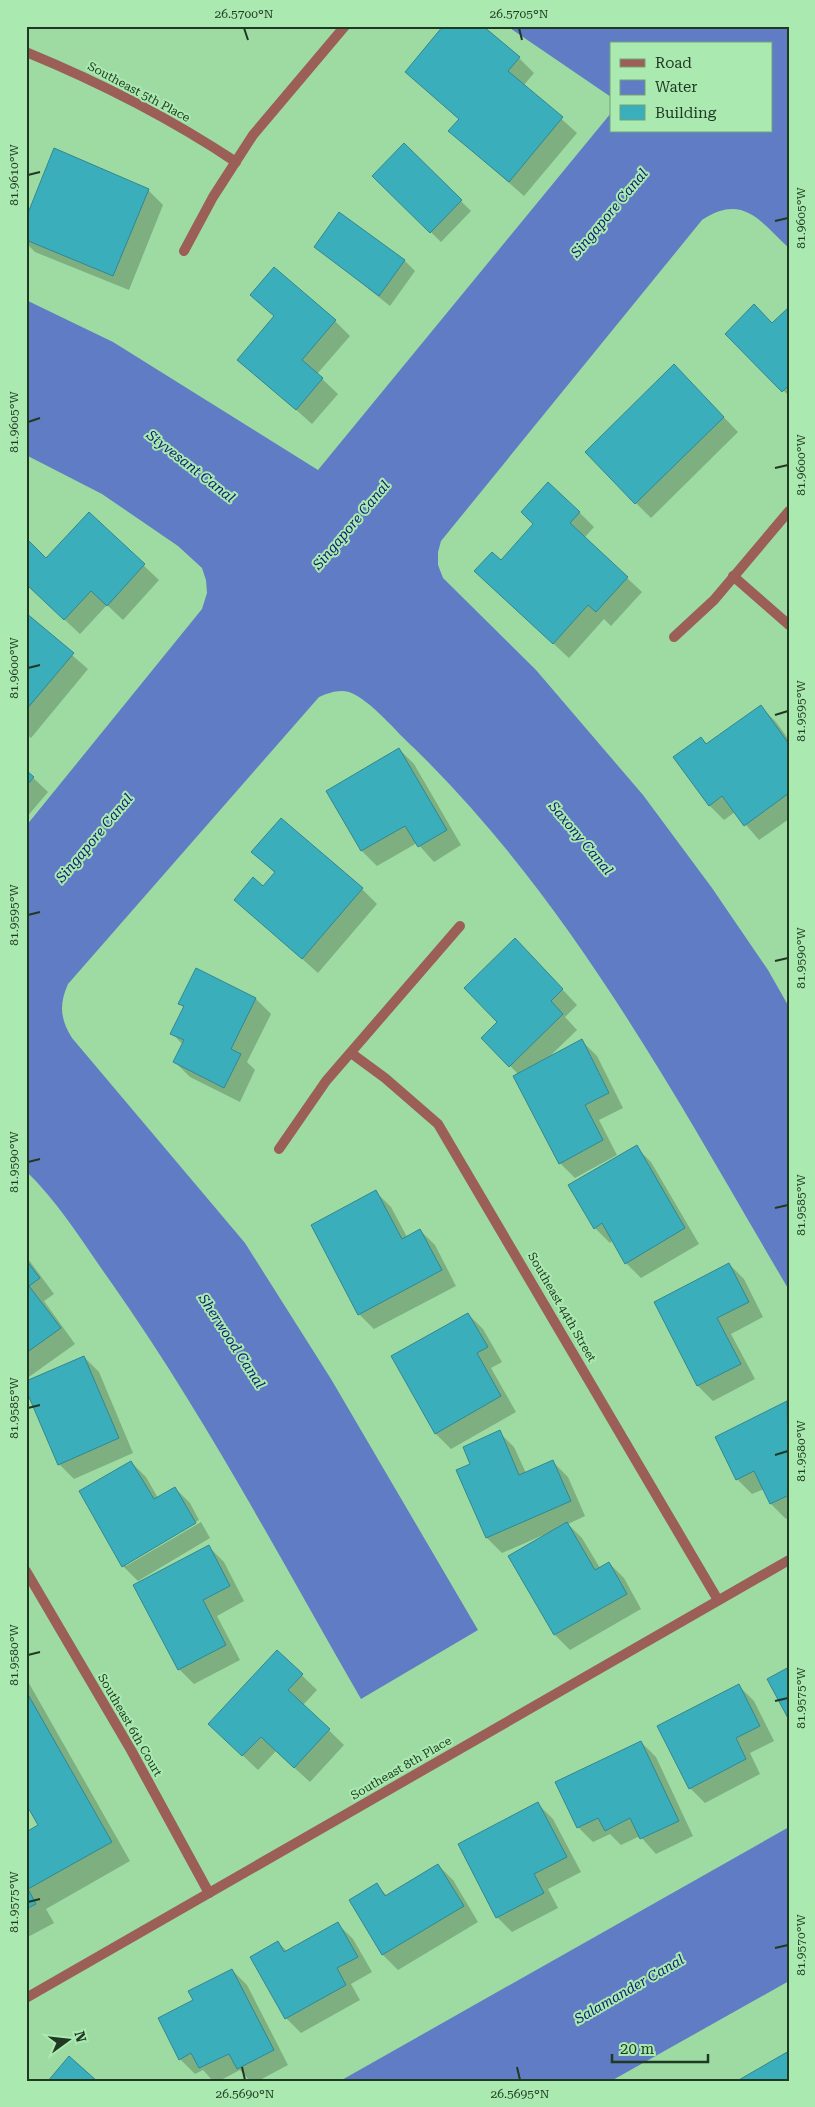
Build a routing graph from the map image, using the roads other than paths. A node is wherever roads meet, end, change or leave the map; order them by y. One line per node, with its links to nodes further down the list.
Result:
1 (345, 26): 3 (street)
2 (26, 52): 3 (street, Southeast 5th Place)
3 (236, 162): 4 (street)
4 (184, 251)
5 (789, 511): 6 (street)
6 (733, 576): 7 (street); 8 (street)
7 (789, 626)
8 (674, 637)
9 (460, 926): 10 (street)
10 (351, 1053): 11 (street); 14 (street, Southeast 44th Street)
11 (279, 1149)
12 (789, 1560): 14 (street, Southeast 8th Place)
13 (26, 1571): 15 (street, Southeast 6th Court)
14 (718, 1600): 15 (street, Southeast 8th Place)
15 (209, 1893): 16 (street, Southeast 8th Place)
16 (26, 1998)

